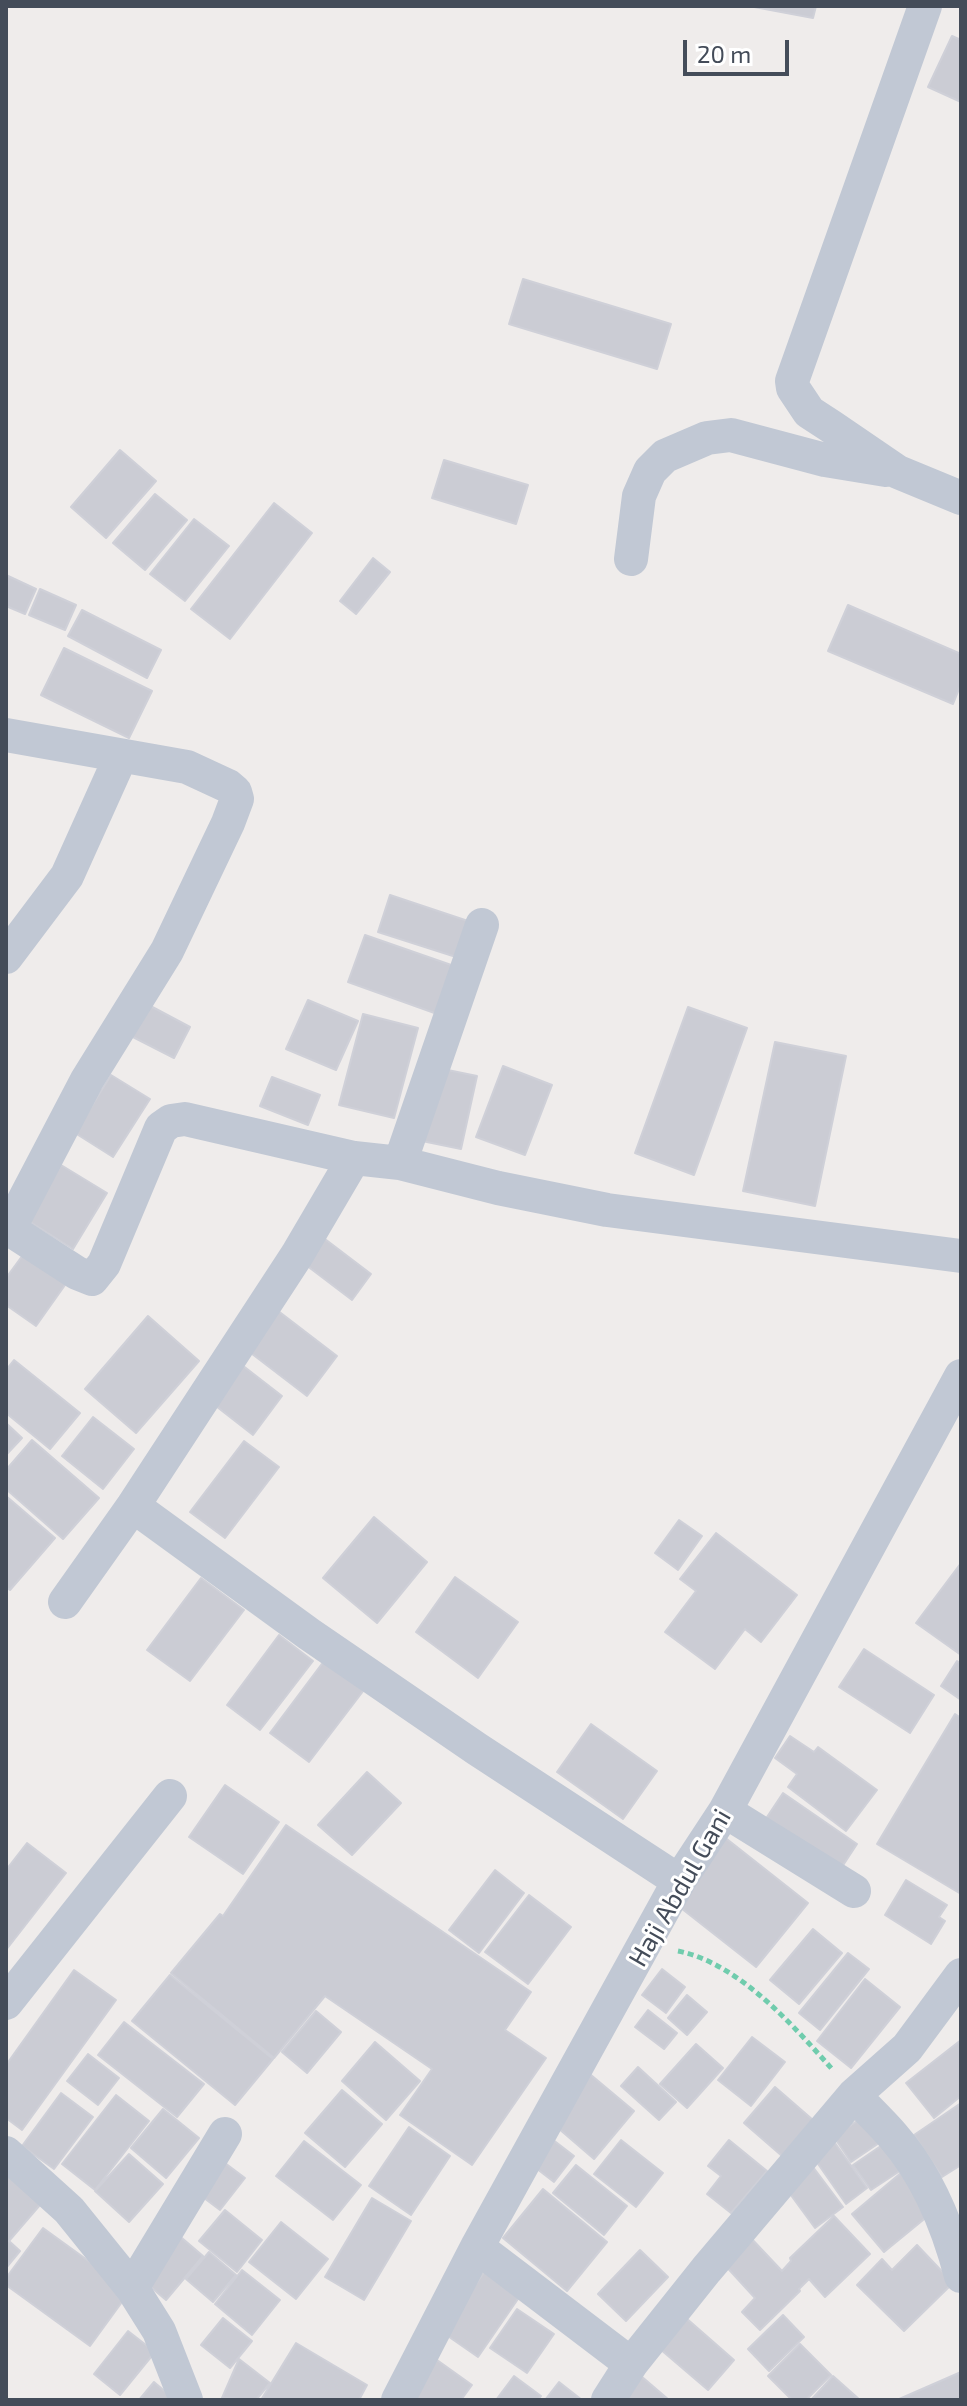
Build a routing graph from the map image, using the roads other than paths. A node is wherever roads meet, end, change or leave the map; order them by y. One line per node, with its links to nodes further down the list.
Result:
1 (925, 6): 2 (street)
2 (898, 472): 3 (street); 4 (street)
3 (961, 498)
4 (631, 559)
5 (6, 735): 6 (street)
6 (121, 756): 8 (street); 11 (street)
7 (482, 925): 9 (street)
8 (6, 957)
9 (400, 1163): 10 (street); 12 (street)
10 (343, 1176): 11 (street); 14 (street)
11 (7, 1228)
12 (961, 1256)
13 (961, 1376): 17 (street, Haji Abdul Gani)
14 (133, 1506): 15 (street); 18 (street)
15 (65, 1602)
16 (170, 1796): 21 (street)
17 (725, 1811): 18 (street, Haji Abdul Gani); 19 (street)
18 (679, 1881): 25 (street, Haji Abdul Gani)
19 (854, 1891)
20 (961, 1975): 22 (street)
21 (6, 2003)
22 (854, 2095): 26 (street); 28 (street)
23 (225, 2134): 27 (street)
24 (6, 2153): 27 (street)
25 (477, 2247): 28 (street); 30 (street, Haji Abdul Gani)
26 (961, 2276)
27 (132, 2288): 29 (street)
28 (631, 2364): 31 (street)
29 (186, 2400)
30 (398, 2400)
31 (608, 2400)

